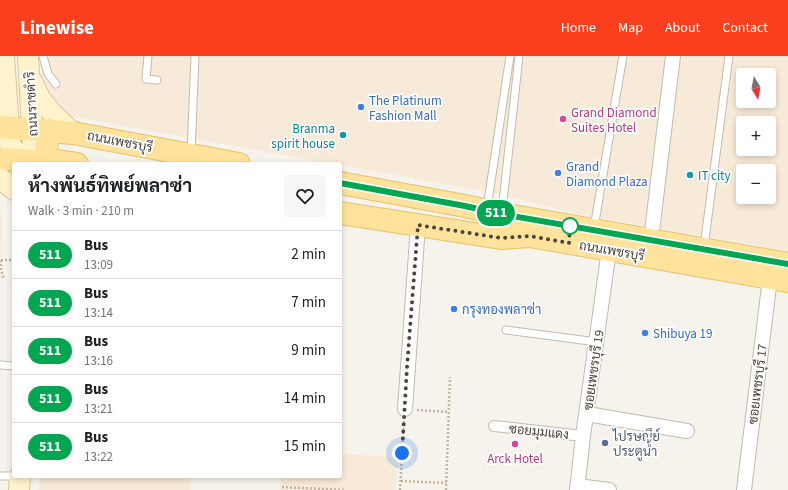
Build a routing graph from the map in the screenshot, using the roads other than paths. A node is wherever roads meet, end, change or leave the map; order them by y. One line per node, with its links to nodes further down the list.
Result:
1 (43, 56): 12 (lane)
2 (148, 56): 11 (lane)
3 (194, 56): 16 (lane)
4 (510, 56): 25 (lane)
5 (519, 56): 25 (lane)
6 (623, 56): 27 (lane)
7 (673, 56): 28 (street)
8 (729, 56): 29 (lane)
9 (28, 64): 14 (main road, ถนนราชดำริ); 15 (main road)
10 (3, 70): 13 (main road, ถนนราชดำริ)
11 (157, 80)
12 (56, 84)
13 (4, 127): 14 (main road, ถนนเพชรบุรี); 18 (main road, ถนนราชดำริ)
14 (41, 130): 15 (main road, ถนนเพชรบุรี); 18 (main road, ถนนราชดำริ); 19 (main road)
15 (73, 133): 16 (main road, ถนนเพชรบุรี)
16 (190, 155): 20 (main road, ถนนเพชรบุรี)
17 (0, 159): 18 (main road)
18 (23, 162)
19 (64, 162)
20 (228, 162)
21 (0, 178): 23 (main road)
22 (342, 183): 25 (main road, ถนนเพชรบุรี)
23 (12, 188)
24 (342, 213): 26 (main road, ถนนเพชรบุรี)
25 (494, 213): 27 (main road, ถนนเพชรบุรี)
26 (418, 225): 30 (main road, ถนนเพชรบุรี); 37 (street)
27 (594, 230): 28 (main road, ถนนเพชรบุรี)
28 (652, 236): 29 (main road, ถนนเพชรบุรี)
29 (704, 249): 31 (main road, ถนนเพชรบุรี)
30 (609, 250): 32 (main road, ถนนเพชรบุรี); 34 (street, ซอยเพชรบุรี 19)
31 (788, 264)
32 (779, 279): 48 (street, ซอยเพชรบุรี 17)
33 (506, 330): 34 (lane)
34 (597, 342): 38 (street, ซอยเพชรบุรี 19)
35 (0, 365): 36 (lane)
36 (12, 366)
37 (405, 409)
38 (587, 414): 40 (street); 41 (street, ซอยเพชรบุรี 19)
39 (494, 426): 41 (street, ซอยมุมแดง)
40 (687, 431)
41 (583, 436): 45 (street, ซอยเพชรบุรี 19)
42 (0, 476): 43 (lane)
43 (12, 476)
44 (20, 478): 46 (main road)
45 (578, 488): 47 (street)
46 (19, 490)
47 (609, 490)
48 (744, 490)

